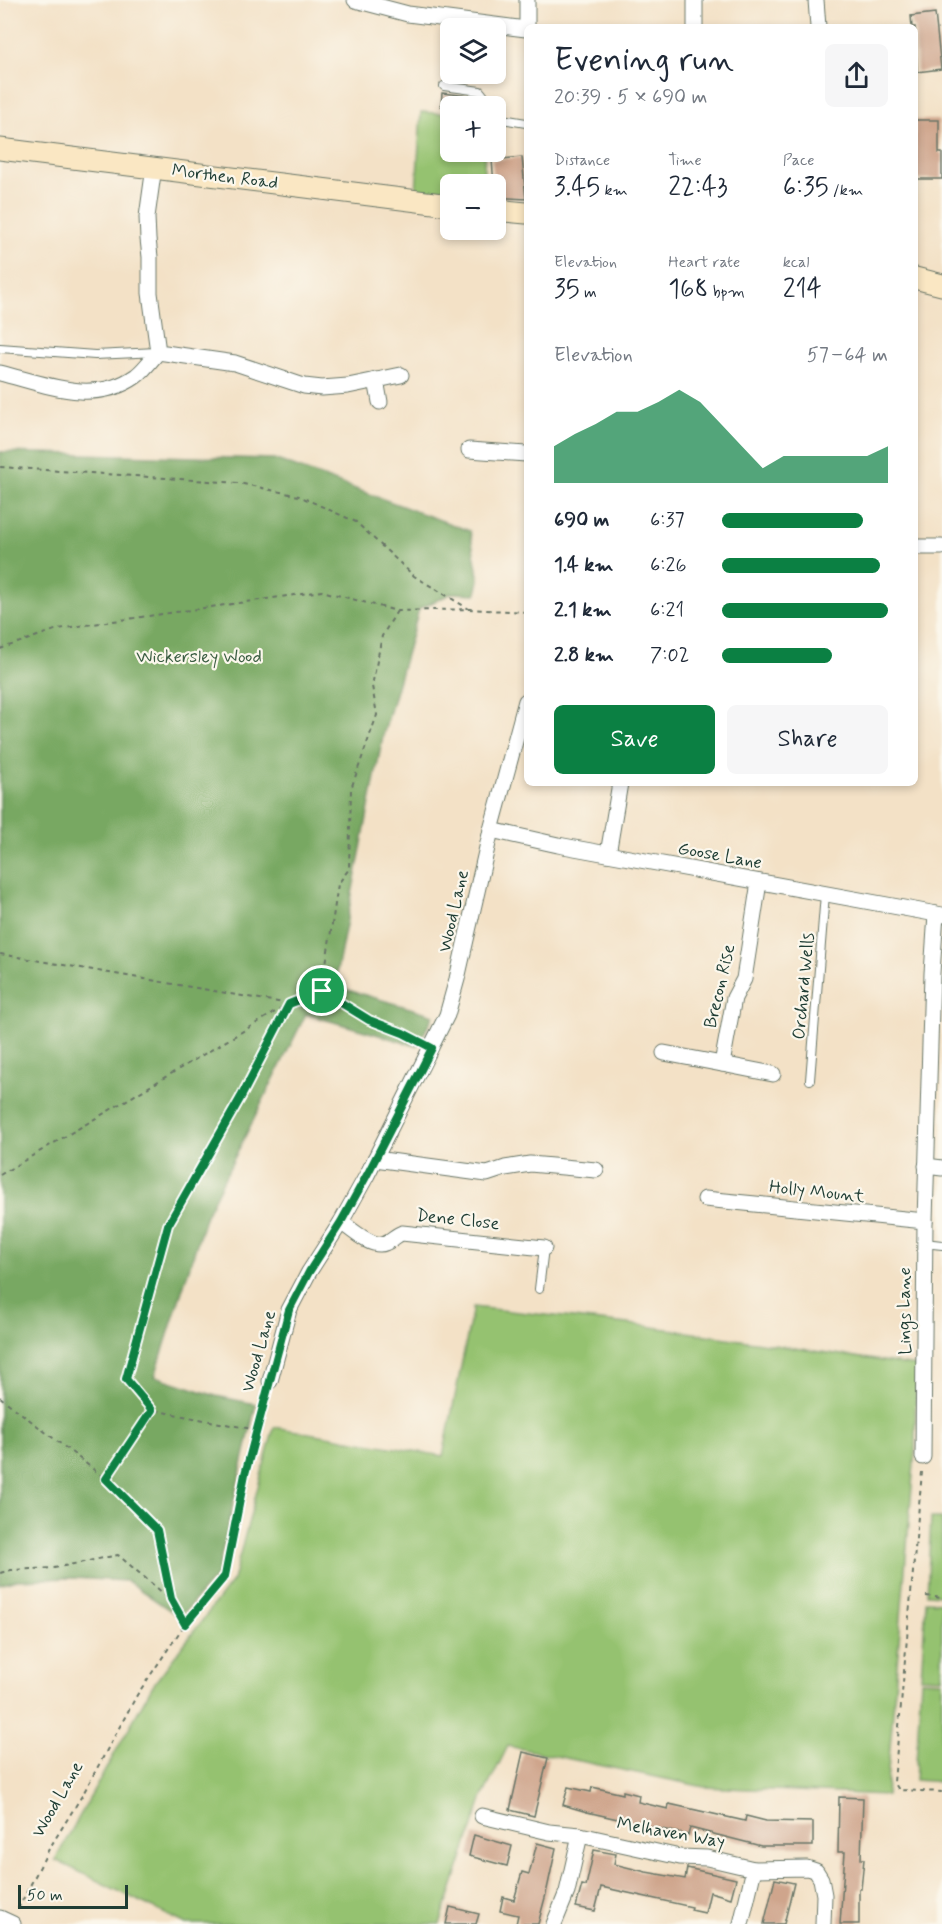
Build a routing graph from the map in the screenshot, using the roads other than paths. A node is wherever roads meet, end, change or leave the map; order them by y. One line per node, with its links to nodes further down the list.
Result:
1 (355, 0): 8 (street)
2 (527, 0): 5 (street)
3 (695, 0): 6 (street)
4 (816, 0): 7 (street)
5 (527, 24)
6 (695, 24)
7 (818, 24)
8 (524, 28)
9 (444, 86): 10 (lane)
10 (484, 96)
11 (506, 120): 12 (lane)
12 (524, 123)
13 (0, 149): 14 (main road, Morthen Road)
14 (154, 167): 15 (main road, Morthen Road); 21 (street)
15 (440, 204)
16 (506, 211): 17 (main road)
17 (524, 213)
18 (918, 279): 19 (main road)
19 (942, 285)
20 (0, 348): 21 (lane)
21 (158, 352): 22 (street); 24 (street)
22 (0, 373)
23 (401, 375): 24 (street)
24 (376, 380): 25 (street)
25 (380, 402)
26 (469, 450): 27 (street)
27 (524, 454)
28 (918, 547): 29 (street)
29 (942, 547)
30 (524, 708): 32 (street, Wood Lane)
31 (619, 786): 33 (street)
32 (491, 830): 33 (street, Goose Lane); 41 (street, Wood Lane)
33 (608, 854): 34 (street, Goose Lane)
34 (759, 882): 35 (street, Goose Lane); 38 (street, Brecon Rise)
35 (825, 894): 36 (street, Goose Lane); 40 (lane, Orchard Wells)
36 (939, 915): 42 (street, Lings Lane)
37 (664, 1053): 38 (street)
38 (722, 1064): 39 (street)
39 (773, 1074)
40 (810, 1080)
41 (375, 1159): 43 (street); 46 (street, Wood Lane)
42 (934, 1167): 45 (street, Lings Lane)
43 (596, 1170)
44 (705, 1199): 45 (street, Holly Mount)
45 (925, 1221): 47 (street, Lings Lane)
46 (341, 1222): 49 (street, Dene Close); 51 (street, Wood Lane)
47 (924, 1243): 48 (lane); 52 (street, Lings Lane)
48 (942, 1245)
49 (544, 1248): 50 (lane)
50 (539, 1289)
51 (270, 1380)
52 (923, 1457)
53 (482, 1815): 54 (street, Melhaven Way)
54 (580, 1835): 55 (street, Melhaven Way); 56 (street)
55 (754, 1869): 57 (street); 58 (street, Melhaven Way)
56 (554, 1924)
57 (741, 1924)
58 (823, 1924)

